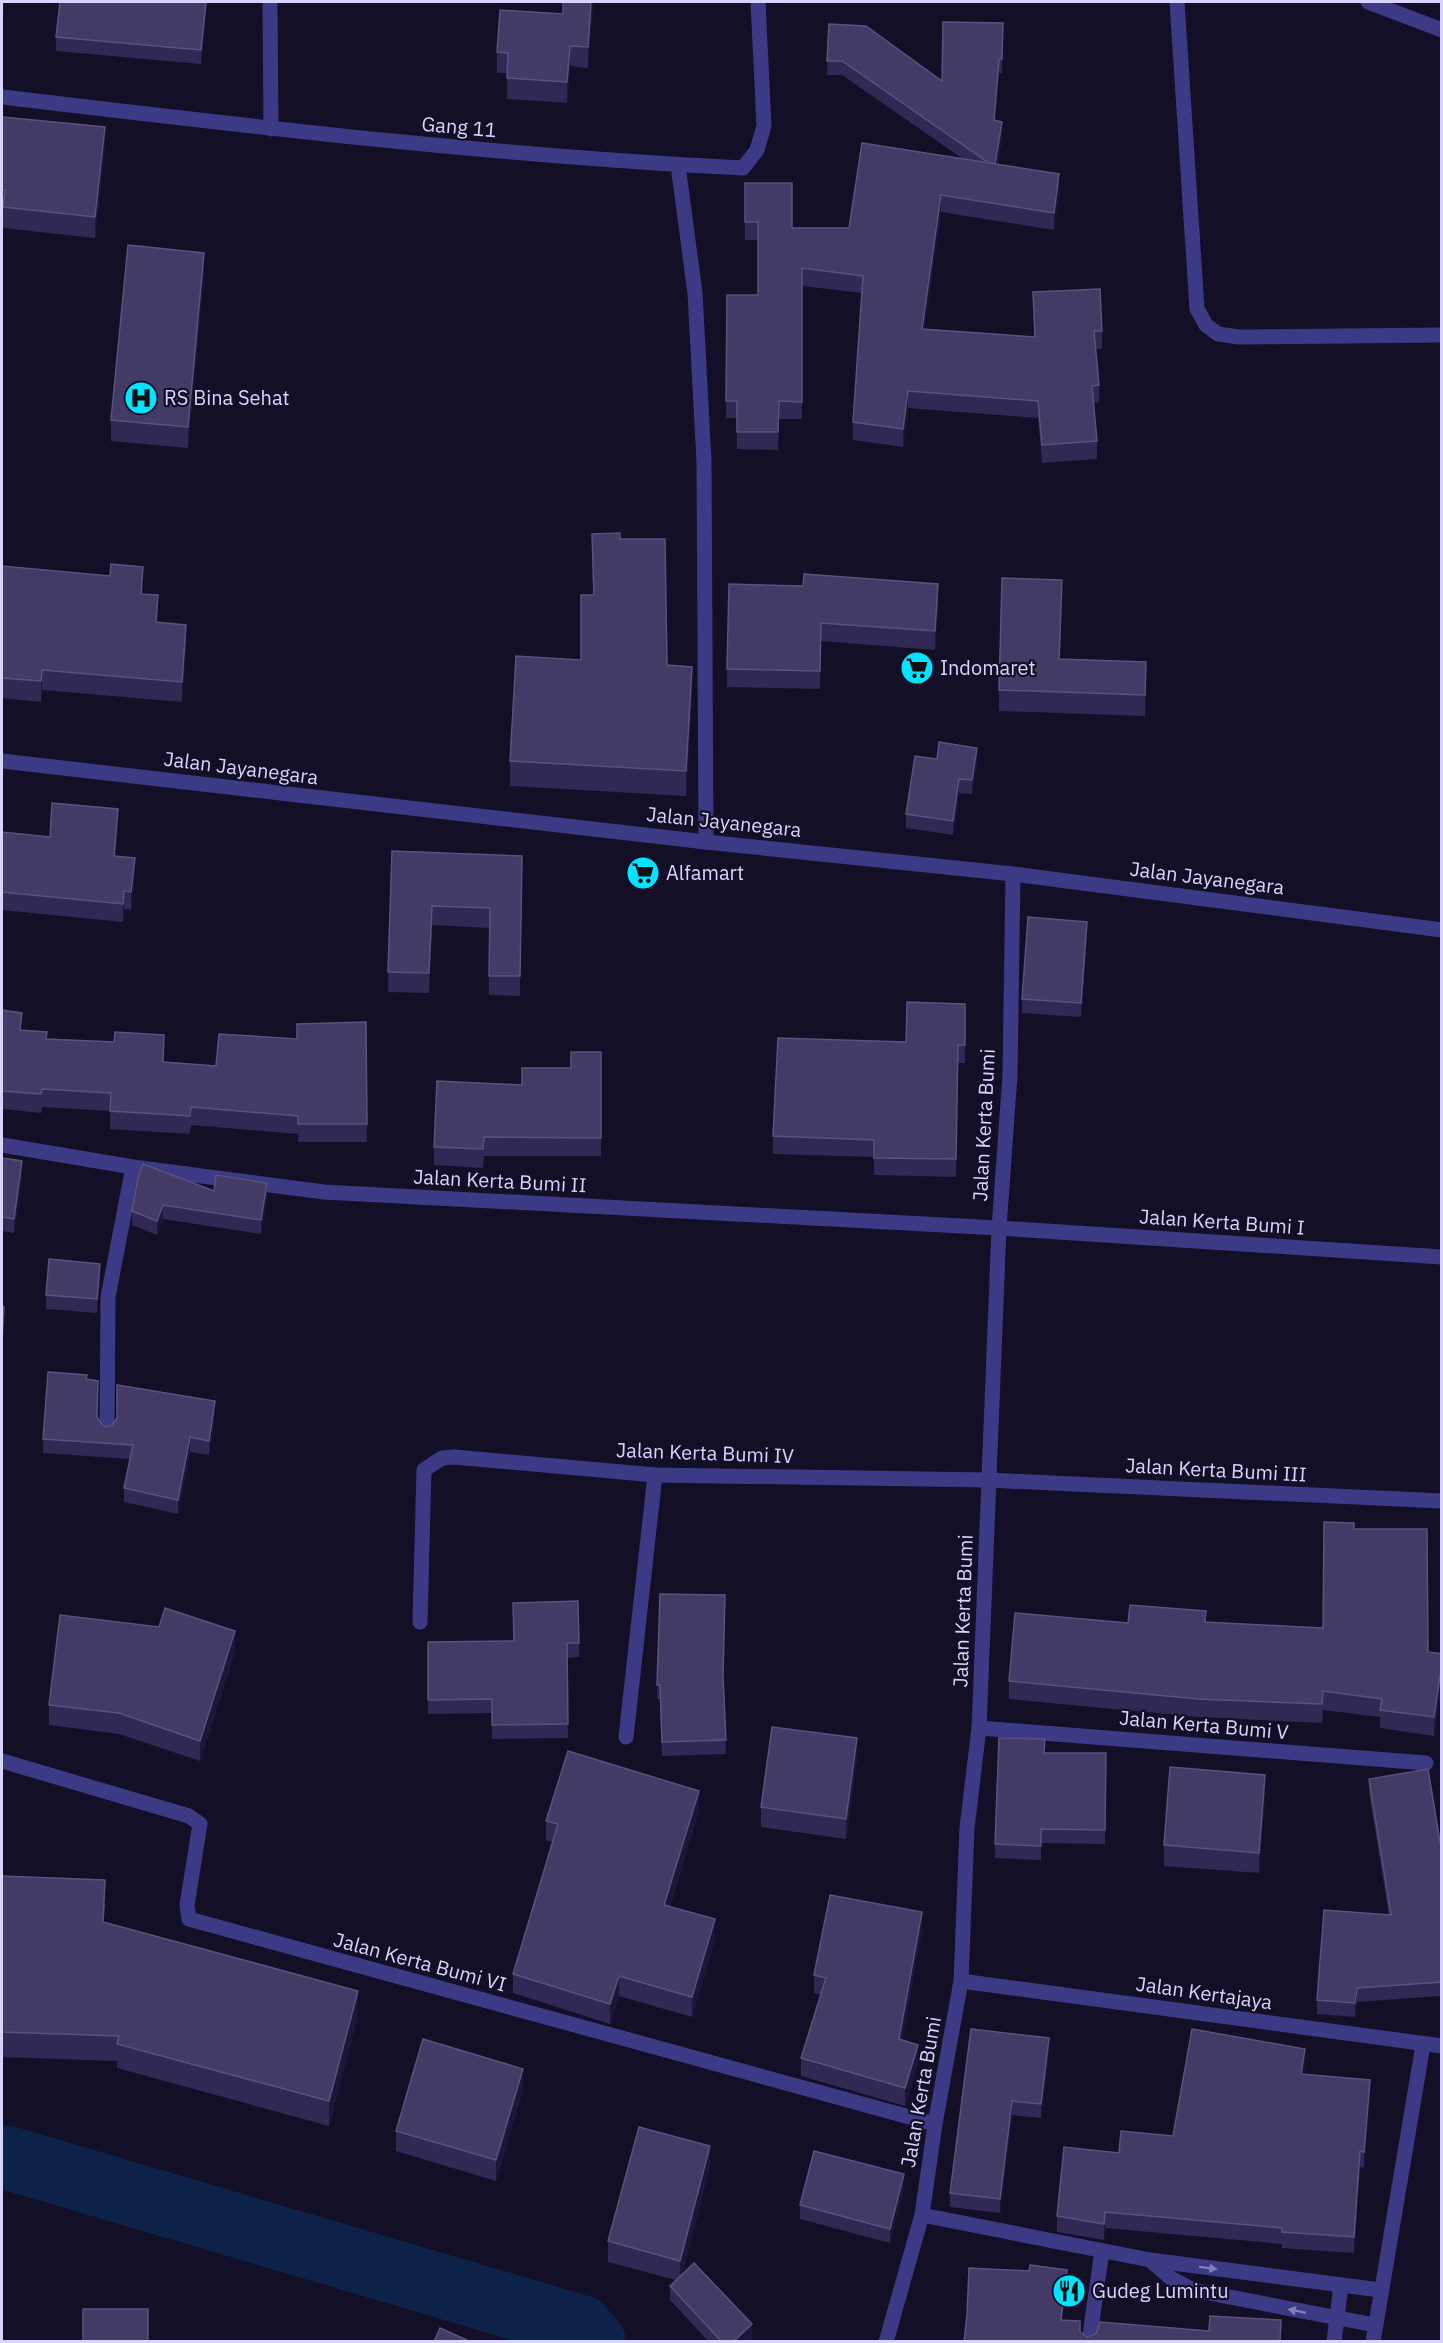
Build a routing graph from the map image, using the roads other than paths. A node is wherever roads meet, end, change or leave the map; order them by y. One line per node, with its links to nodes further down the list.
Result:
1 (270, 2): 7 (street)
2 (758, 2): 8 (street, Gang 11)
3 (1177, 2): 9 (street)
4 (1368, 2): 5 (street)
5 (1442, 30)
6 (2, 97): 7 (street, Gang 11)
7 (271, 129): 8 (street, Gang 11)
8 (678, 165): 11 (street)
9 (1442, 335)
10 (2, 761): 11 (street, Jalan Jayanegara)
11 (706, 842): 12 (street, Jalan Jayanegara)
12 (1013, 874): 13 (street, Jalan Jayanegara); 16 (street, Jalan Kerta Bumi)
13 (1442, 930)
14 (2, 1145): 15 (street, Jalan Kerta Bumi II)
15 (133, 1167): 16 (street, Jalan Kerta Bumi II); 18 (street)
16 (999, 1228): 17 (street, Jalan Kerta Bumi I); 20 (street, Jalan Kerta Bumi)
17 (1442, 1257)
18 (107, 1431)
19 (655, 1475): 20 (street, Jalan Kerta Bumi IV); 22 (street, Jalan Kerta Bumi IV); 24 (street)
20 (988, 1480): 21 (street, Jalan Kerta Bumi III); 23 (street, Jalan Kerta Bumi)
21 (1442, 1501)
22 (420, 1622)
23 (979, 1728): 26 (street, Jalan Kerta Bumi V); 27 (street, Jalan Kerta Bumi)
24 (626, 1737)
25 (2, 1761): 30 (street, Jalan Kerta Bumi VI)
26 (1426, 1763)
27 (961, 1981): 28 (street, Jalan Kertajaya); 30 (street, Jalan Kerta Bumi)
28 (1423, 2045): 29 (street, Jalan Kertajaya); 35 (street)
29 (1442, 2046)
30 (934, 2124): 31 (street, Jalan Kerta Bumi)
31 (922, 2215): 32 (street); 38 (street, Jalan Kerta Bumi)
32 (1102, 2251): 33 (street); 39 (street)
33 (1150, 2260): 34 (street, one-way to 34); 36 (street, one-way to 33)
34 (1341, 2285): 35 (street); 36 (street)
35 (1380, 2290): 37 (street)
36 (1336, 2319): 37 (street); 40 (street)
37 (1375, 2325): 41 (street)
38 (886, 2342)
39 (1089, 2342)
40 (1334, 2342)
41 (1373, 2342)

